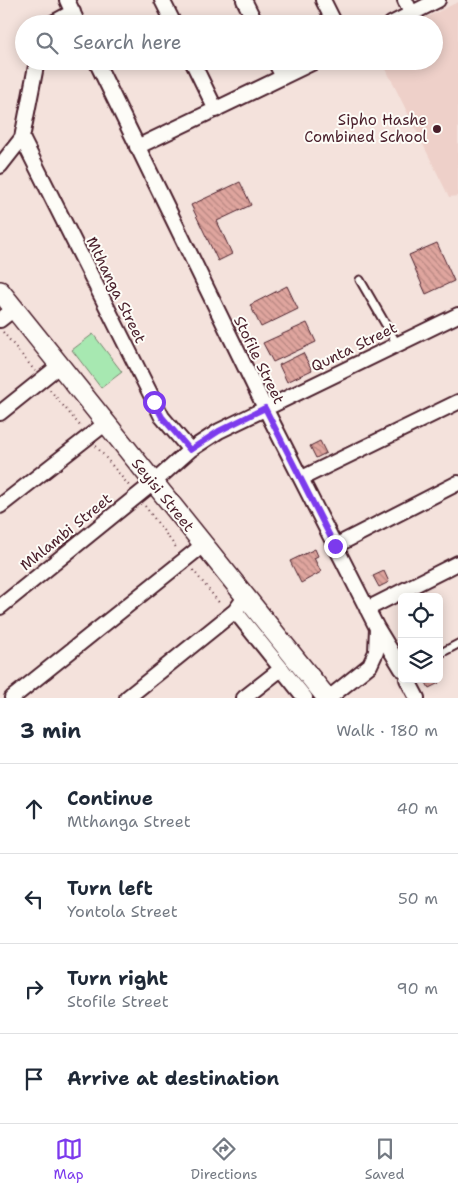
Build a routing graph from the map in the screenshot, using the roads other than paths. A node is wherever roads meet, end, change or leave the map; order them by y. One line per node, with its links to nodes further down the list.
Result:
1 (162, 0): 7 (street)
2 (244, 0): 8 (street)
3 (324, 0): 9 (street)
4 (405, 0): 6 (street)
5 (438, 0): 6 (street)
6 (411, 13): 10 (street)
7 (170, 15)
8 (252, 15)
9 (331, 15)
10 (407, 15)
11 (35, 70): 18 (street)
12 (100, 70): 19 (street, Stofile Street)
13 (196, 70): 17 (street)
14 (280, 70): 16 (street)
15 (297, 70): 16 (street)
16 (283, 77): 17 (street)
17 (216, 110): 19 (street)
18 (22, 138): 20 (street); 31 (street, Mthanga Street)
19 (137, 147): 28 (street, Stofile Street)
20 (0, 166)
21 (360, 280): 25 (lane)
22 (0, 292): 23 (street, Seyisi Street)
23 (7, 314): 26 (street, Seyisi Street)
24 (458, 315): 25 (street, Qunta Street)
25 (397, 344): 28 (street, Qunta Street)
26 (60, 365): 29 (street); 30 (street, Seyisi Street)
27 (458, 402): 32 (street)
28 (265, 408): 31 (street, Qunta Street); 32 (street, Stofile Street)
29 (0, 413)
30 (106, 424): 33 (street, Seyisi Street); 35 (street)
31 (190, 450): 33 (street, Mhlambi Street)
32 (302, 478): 37 (street, Stofile Street)
33 (153, 483): 36 (street, Seyisi Street); 39 (street, Mhlambi Street)
34 (458, 483): 37 (street)
35 (0, 506)
36 (203, 545): 40 (street, Seyisi Street); 48 (street)
37 (335, 546): 41 (street, Stofile Street)
38 (458, 563): 41 (street)
39 (0, 607)
40 (237, 607): 46 (street); 49 (street); 52 (street, Seyisi Street)
41 (367, 608): 42 (street, Stofile Street)
42 (376, 628): 45 (street, Stofile Street); 52 (street)
43 (458, 644): 44 (lane)
44 (443, 652)
45 (398, 663)
46 (281, 669): 50 (street); 51 (street)
47 (409, 683): 53 (street)
48 (12, 698)
49 (127, 698)
50 (244, 698)
51 (305, 698)
52 (328, 698)
53 (417, 698)

